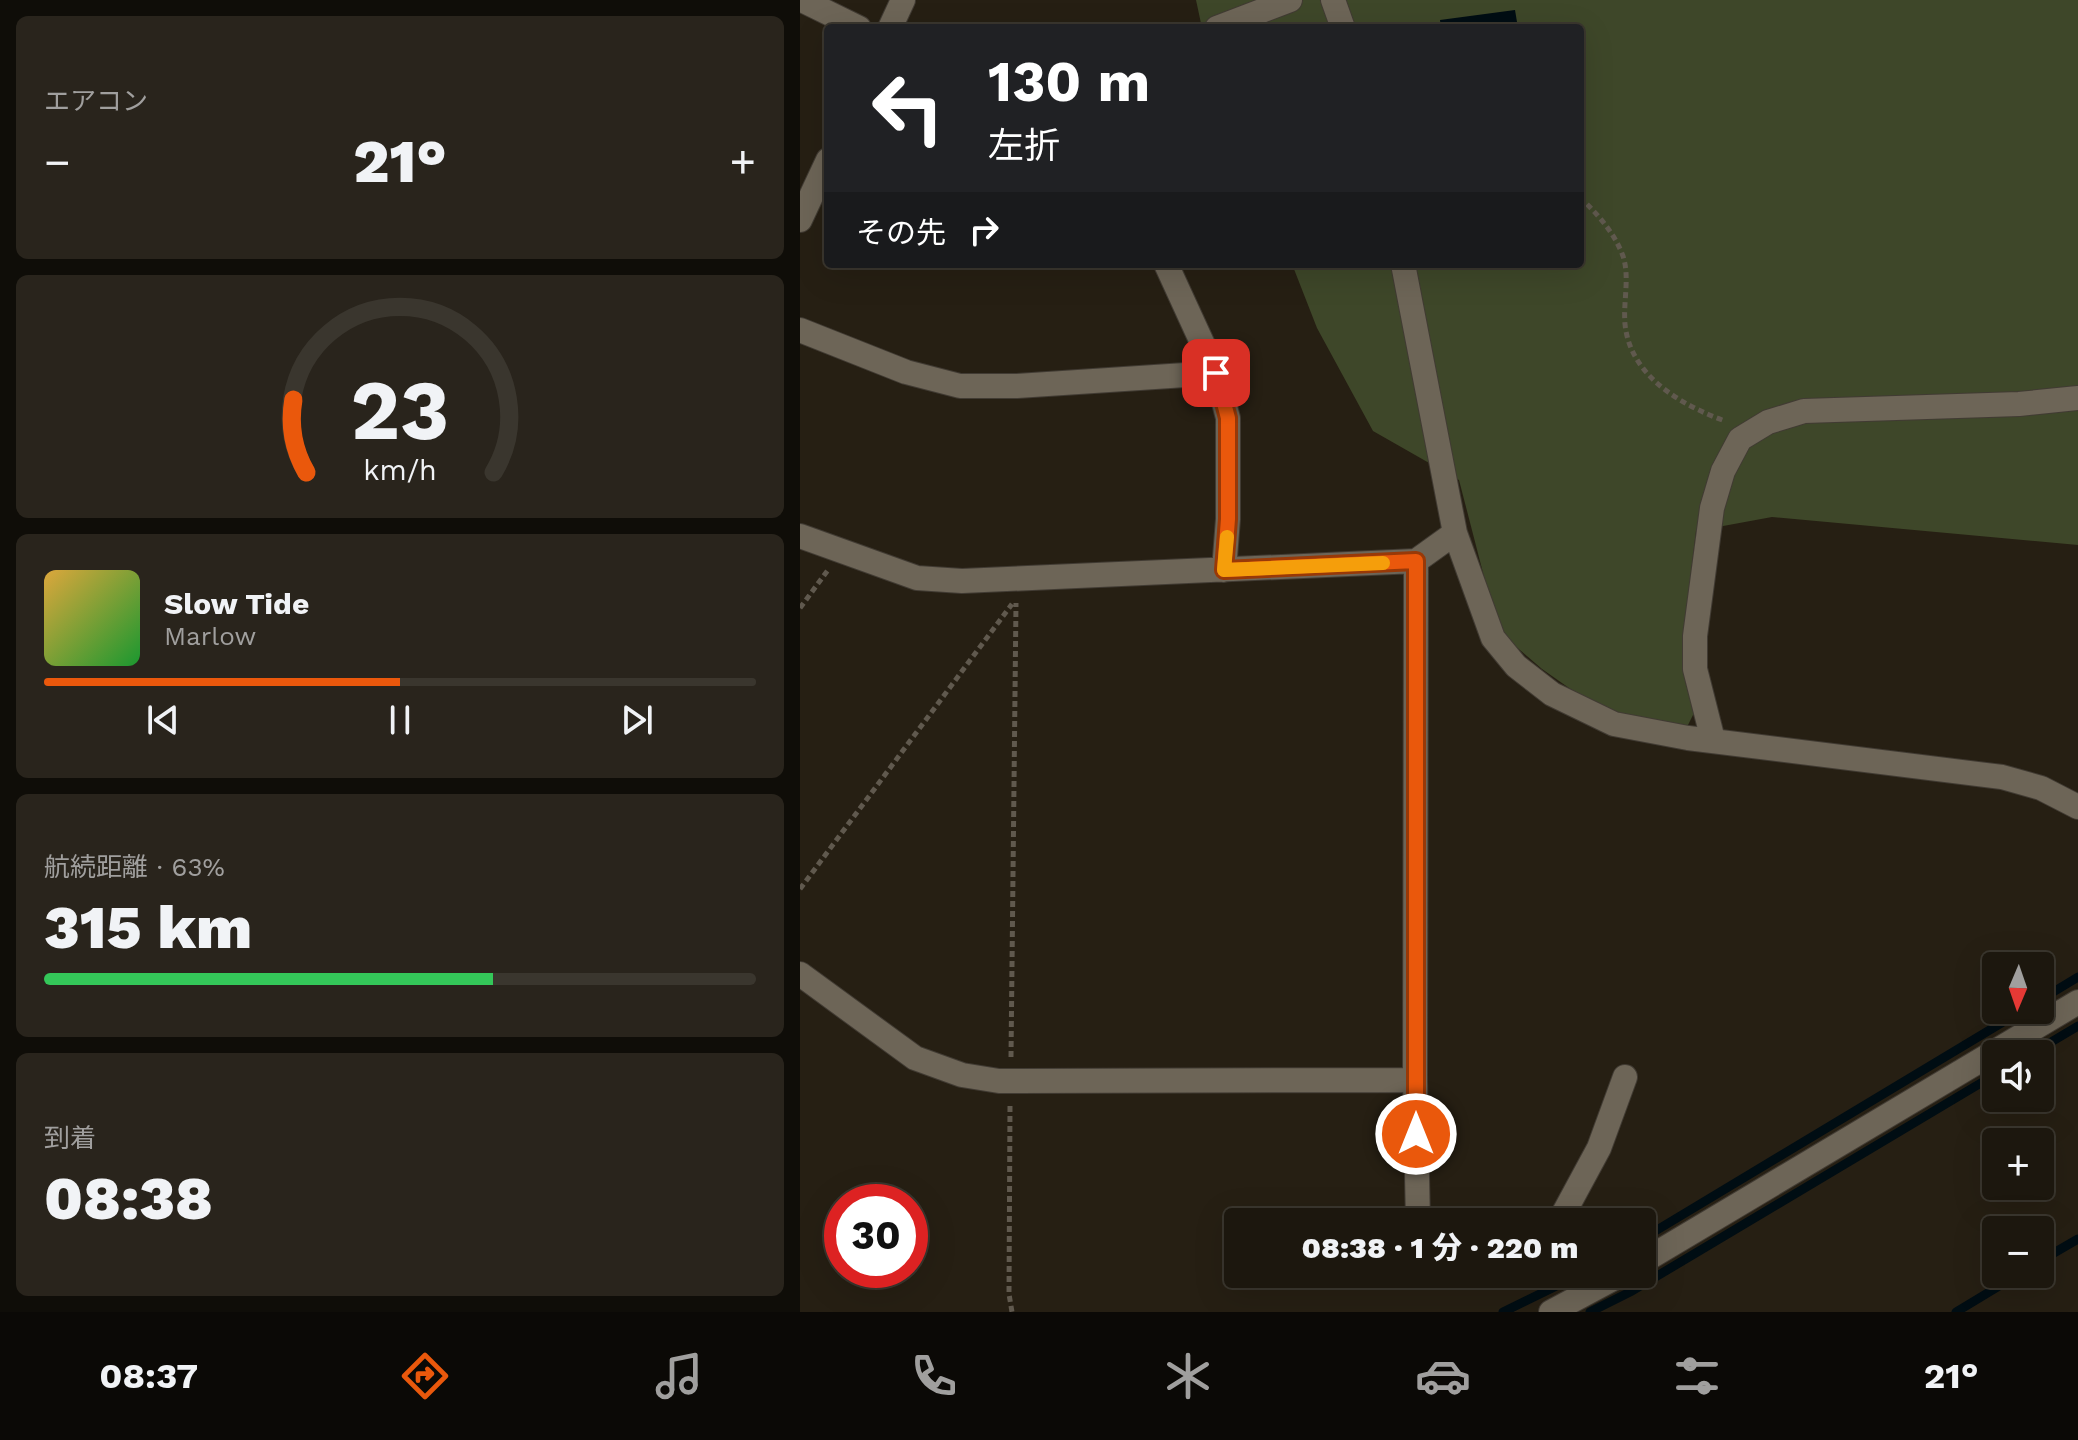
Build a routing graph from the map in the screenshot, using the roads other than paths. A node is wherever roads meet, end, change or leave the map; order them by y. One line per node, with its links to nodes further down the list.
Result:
1 (802, 0): 5 (street)
2 (903, 0): 6 (street)
3 (1290, 0): 7 (street)
4 (1333, 0): 8 (street)
5 (851, 24)
6 (892, 24)
7 (1227, 24)
8 (1342, 24)
9 (824, 169): 10 (street)
10 (800, 220)
11 (1168, 268): 14 (street)
12 (1404, 268): 16 (street)
13 (800, 330): 14 (street)
14 (1216, 373): 19 (street)
15 (2078, 398): 20 (street)
16 (1455, 533): 18 (street); 20 (street)
17 (800, 536): 19 (street)
18 (1416, 561): 19 (street); 25 (street)
19 (1224, 570)
20 (1713, 740): 21 (street)
21 (2078, 807)
22 (800, 974): 25 (street)
23 (2078, 1002): 28 (street)
24 (1625, 1077): 27 (street)
25 (1415, 1080): 26 (street)
26 (1418, 1208)
27 (1567, 1208)
28 (1656, 1254)
29 (1582, 1288): 30 (street)
30 (1551, 1312)

